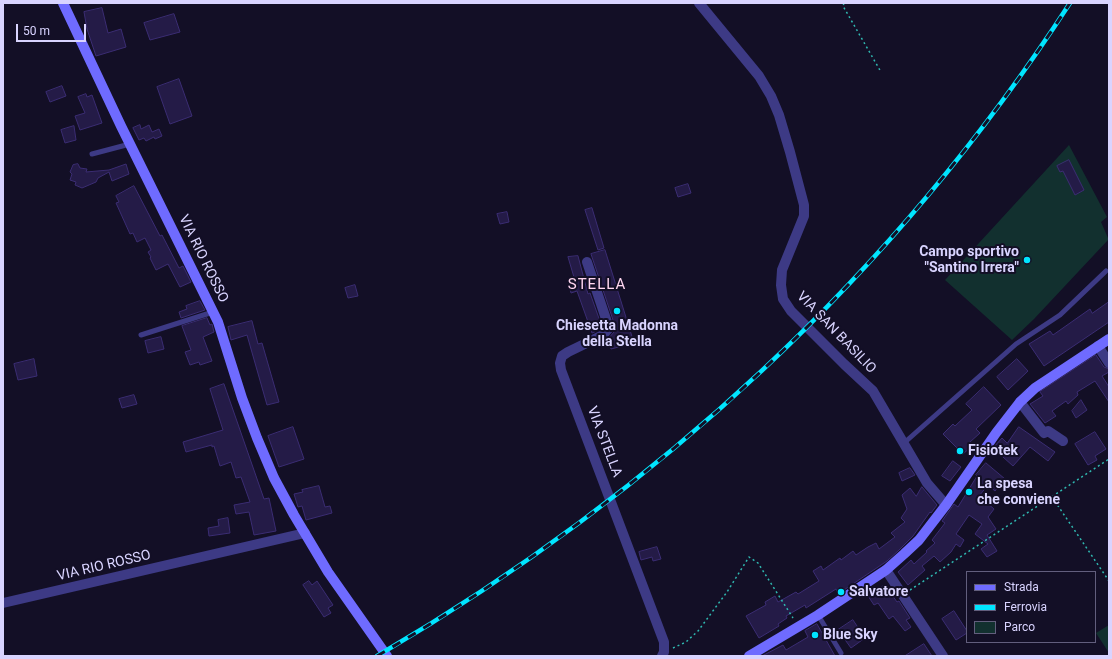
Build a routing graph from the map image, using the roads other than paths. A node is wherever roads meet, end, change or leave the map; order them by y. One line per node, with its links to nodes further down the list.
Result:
1 (63, 3): 3 (street, VIA RIO ROSSO)
2 (699, 3): 14 (street, VIA SAN BASILIO)
3 (130, 144): 4 (lane); 7 (street, VIA RIO ROSSO)
4 (92, 154)
5 (587, 262): 21 (street, VIA STELLA)
6 (1106, 272): 14 (lane)
7 (213, 312): 8 (lane); 16 (street, VIA RIO ROSSO)
8 (141, 335)
9 (1109, 339): 10 (street)
10 (1098, 346): 11 (street); 12 (street)
11 (1109, 363)
12 (1020, 402): 13 (street); 15 (street)
13 (1064, 441)
14 (904, 443): 15 (street, VIA SAN BASILIO)
15 (946, 505): 17 (street)
16 (304, 534): 18 (street, VIA RIO ROSSO); 22 (street, VIA RIO ROSSO)
17 (886, 570): 19 (street); 24 (street)
18 (3, 604)
19 (818, 615): 20 (lane); 23 (street)
20 (841, 653)
21 (663, 654)
22 (387, 656)
23 (749, 656)
24 (943, 656)

